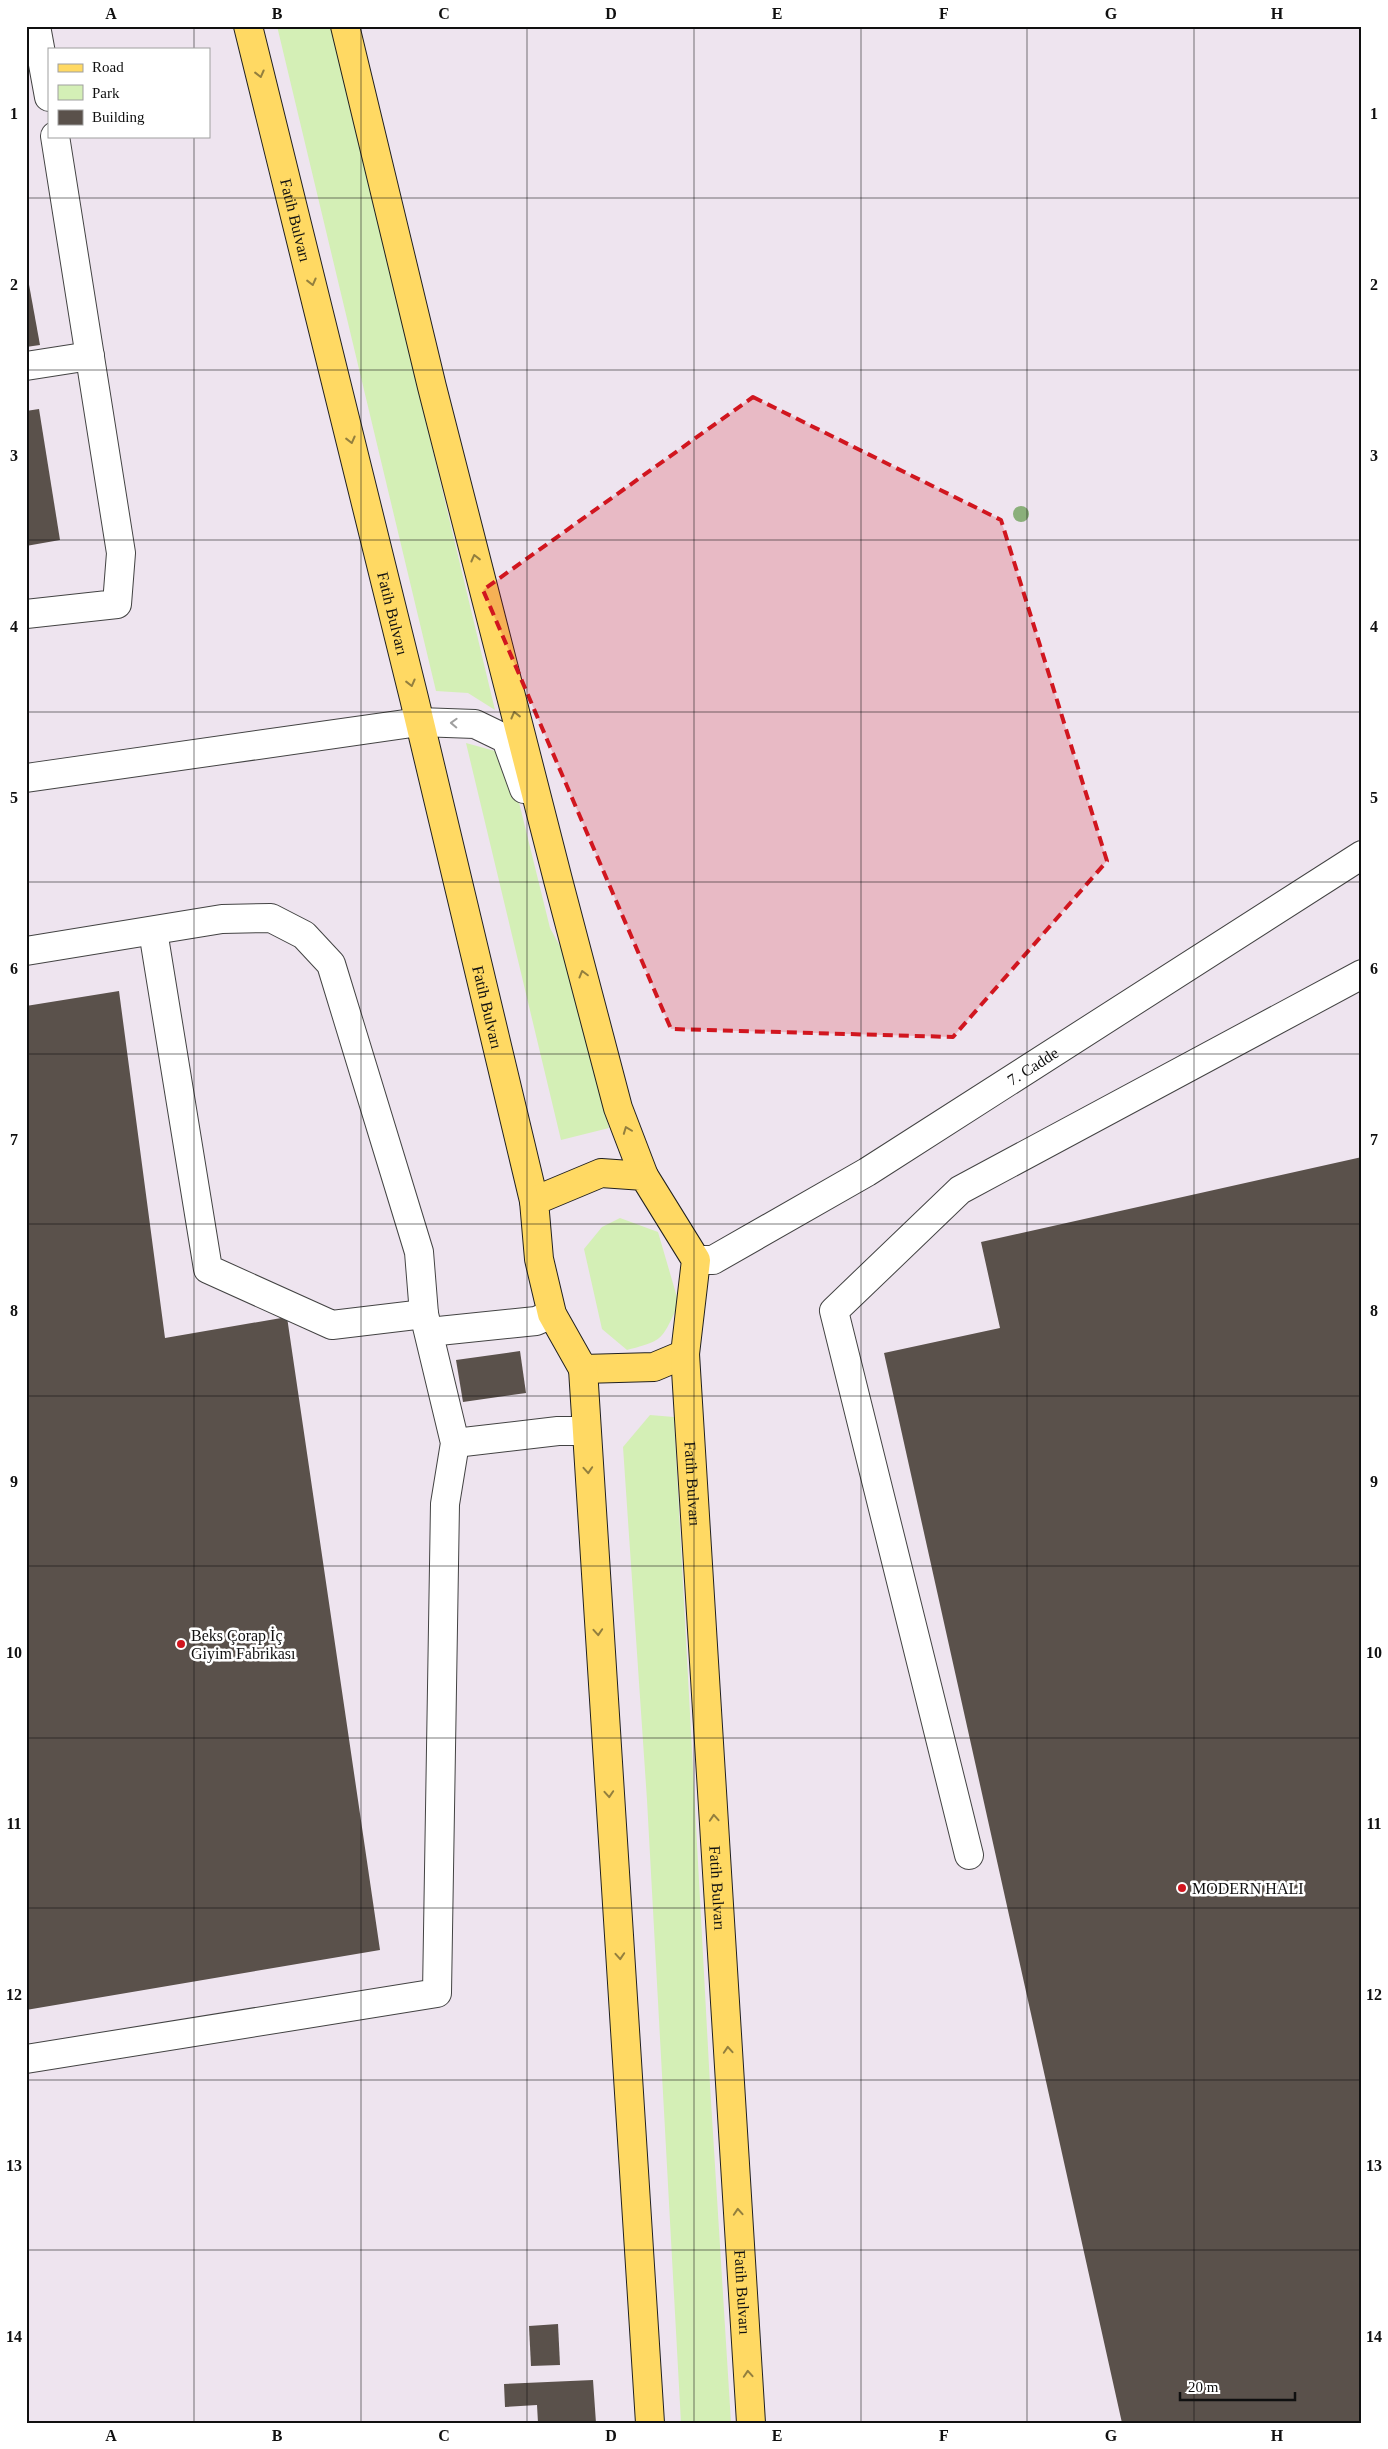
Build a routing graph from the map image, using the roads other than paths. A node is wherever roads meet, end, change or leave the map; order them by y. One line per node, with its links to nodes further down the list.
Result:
1 (36, 26): 4 (street)
2 (248, 26): 9 (main road, Fatih Bulvarı, one-way to 9)
3 (345, 26): 12 (main road, one-way to 3)
4 (48, 92)
5 (55, 138): 6 (street)
6 (90, 356): 7 (street); 8 (street)
7 (26, 366)
8 (26, 614)
9 (419, 722): 10 (street); 12 (street, one-way to 9); 17 (main road, Fatih Bulvarı)
10 (26, 778)
11 (1362, 855): 18 (street, 7. Cadde)
12 (558, 880): 16 (main road, one-way to 12)
13 (153, 931): 14 (street); 20 (street); 20 (street)
14 (26, 951)
15 (1362, 974): 25 (street)
16 (644, 1176): 17 (main road); 18 (main road)
17 (534, 1201): 19 (main road, Fatih Bulvarı)
18 (696, 1260): 21 (main road, Fatih Bulvarı)
19 (552, 1314): 20 (street); 22 (main road, Fatih Bulvarı)
20 (427, 1323): 24 (street)
21 (685, 1354): 22 (main road); 28 (main road, Fatih Bulvarı, one-way to 21)
22 (583, 1369): 23 (main road, Fatih Bulvarı)
23 (585, 1431): 24 (street); 27 (main road, Fatih Bulvarı, one-way to 27)
24 (455, 1443): 26 (street)
25 (969, 1855)
26 (26, 2059)
27 (650, 2423)
28 (751, 2423)

